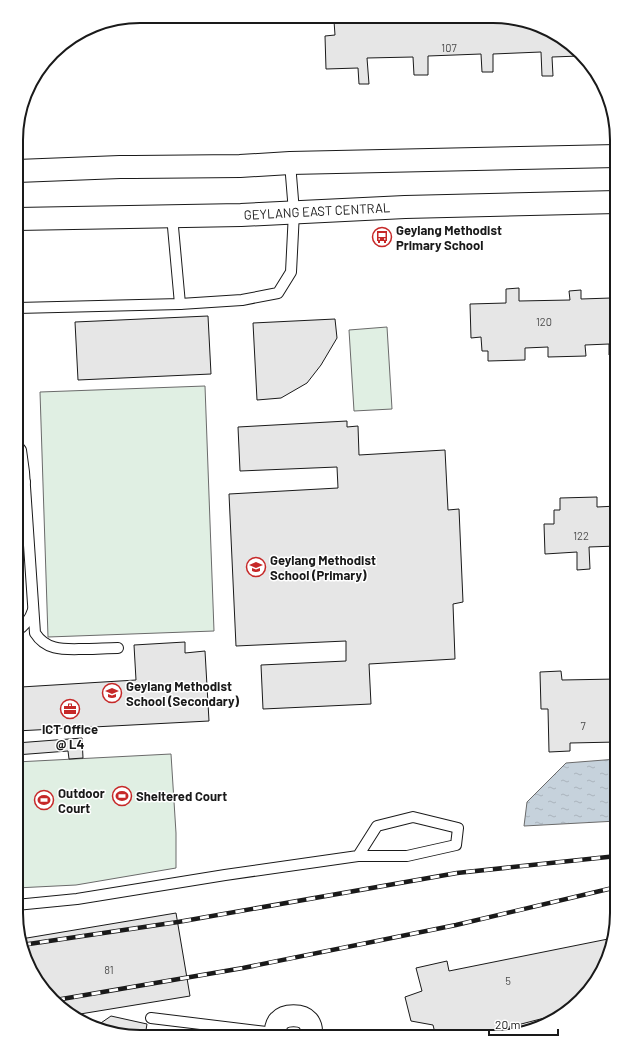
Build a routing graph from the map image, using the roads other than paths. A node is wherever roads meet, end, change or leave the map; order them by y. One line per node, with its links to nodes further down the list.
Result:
1 (610, 156): 2 (main road)
2 (290, 163): 3 (main road); 5 (lane)
3 (23, 171)
4 (610, 202): 5 (main road, GEYLANG EAST CENTRAL)
5 (294, 212): 6 (main road, GEYLANG EAST CENTRAL); 8 (lane)
6 (172, 216): 7 (main road, GEYLANG EAST CENTRAL); 8 (lane)
7 (23, 219)
8 (180, 304): 9 (lane)
9 (23, 308)
10 (23, 466): 11 (lane)
11 (25, 482): 12 (lane); 14 (lane)
12 (23, 486)
13 (23, 514): 14 (lane)
14 (28, 528): 15 (lane)
15 (34, 608): 16 (lane); 17 (lane)
16 (23, 626)
17 (118, 648)
18 (358, 856): 18 (lane); 19 (lane)
19 (23, 904)
20 (152, 1018): 21 (lane)
21 (239, 1030)
22 (276, 1030): 23 (street)
23 (312, 1030)

